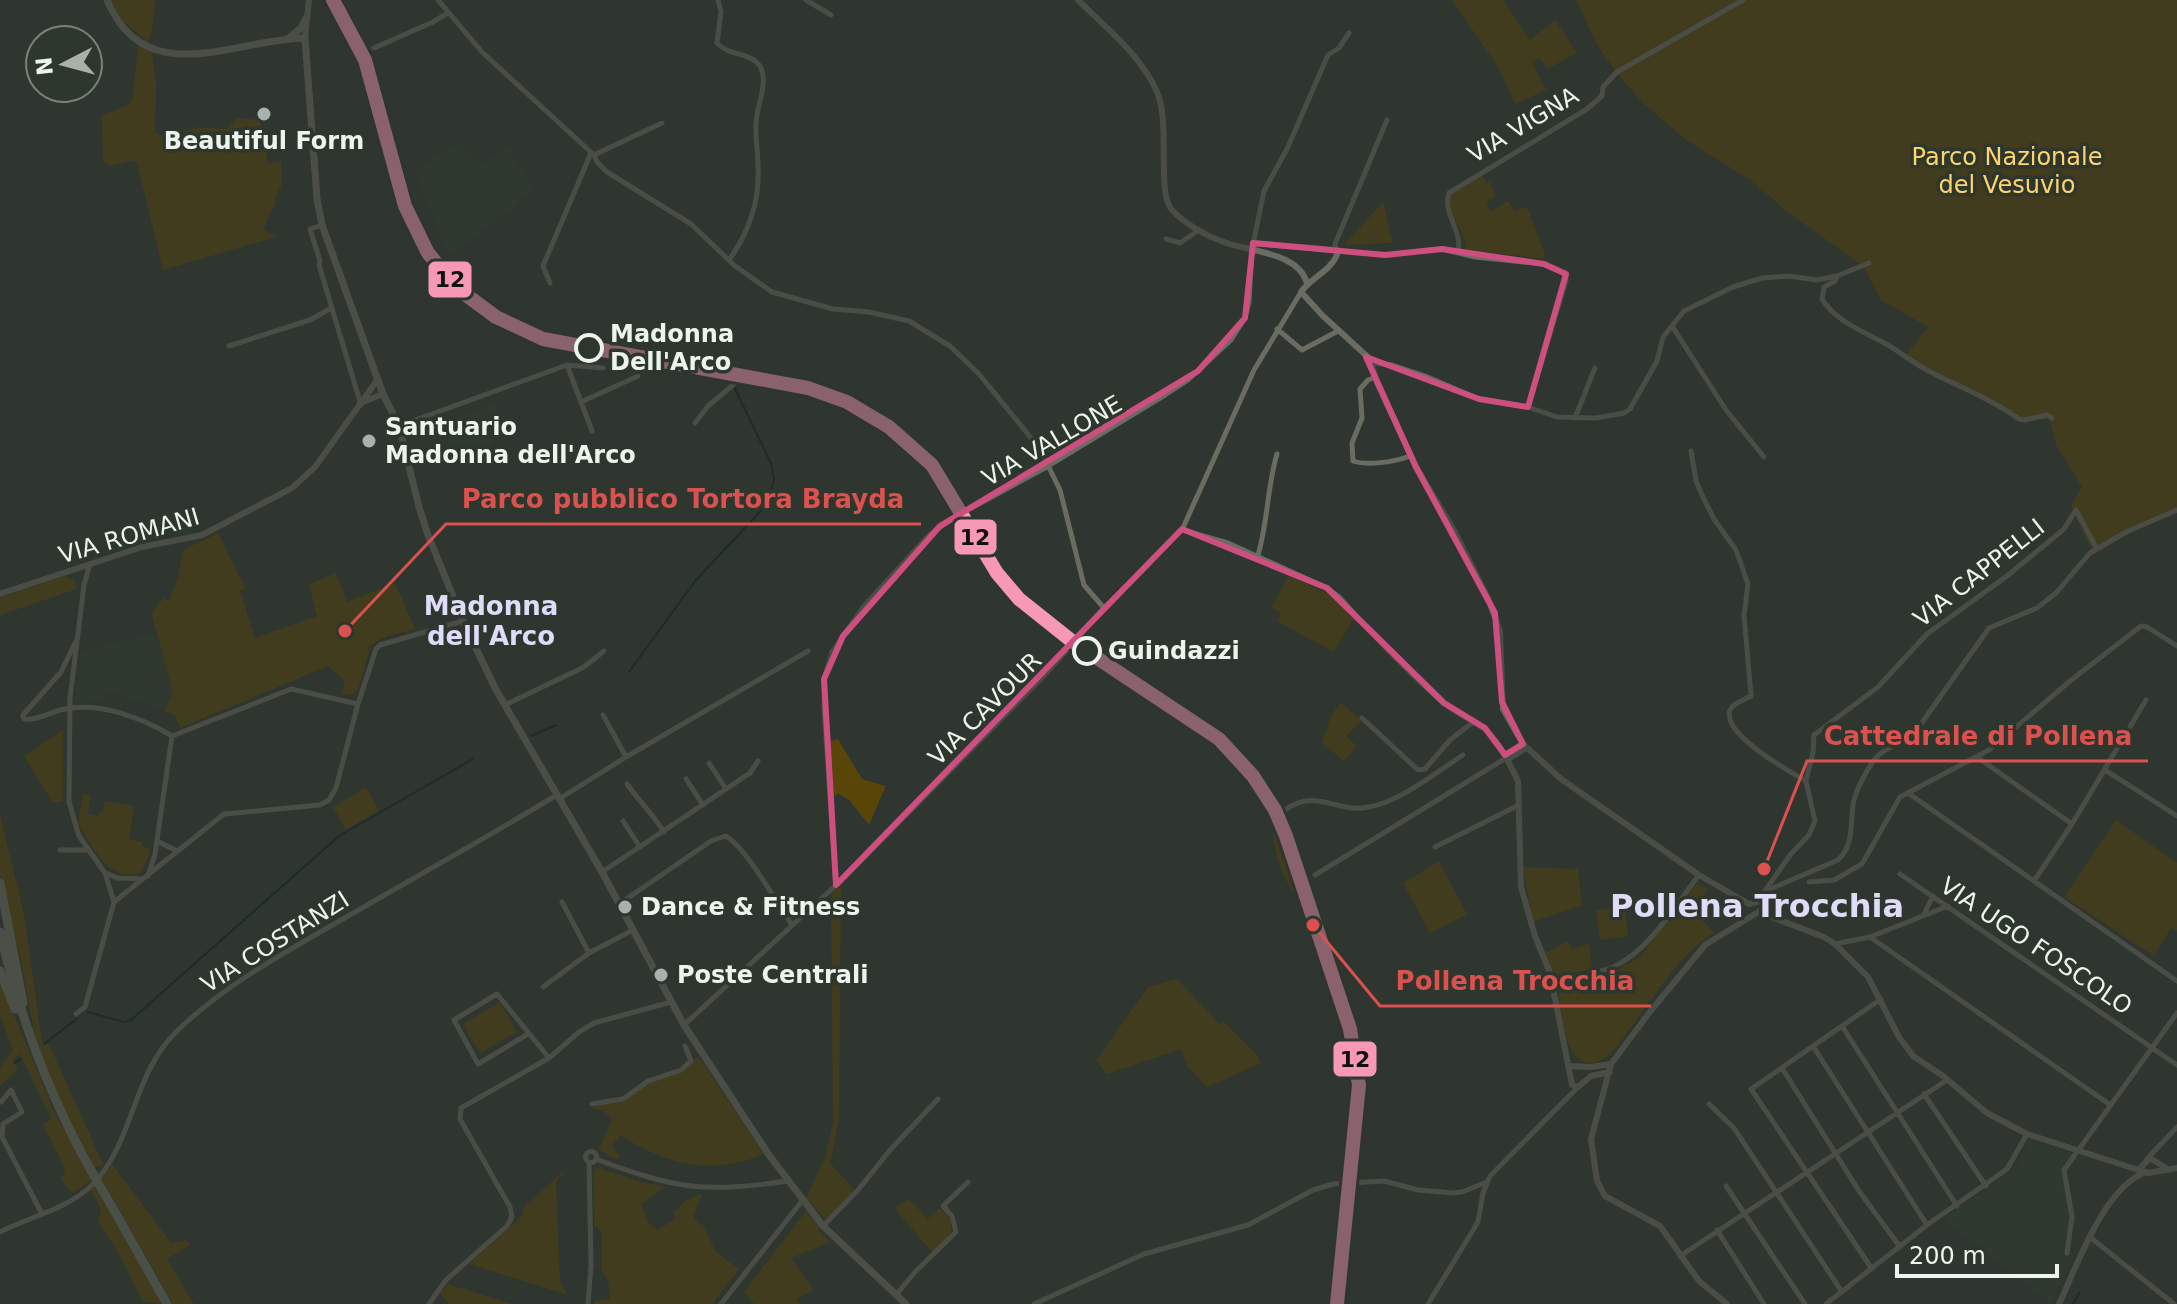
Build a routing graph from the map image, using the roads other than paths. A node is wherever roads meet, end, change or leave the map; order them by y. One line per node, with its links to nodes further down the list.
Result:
1 (107, 0): 12 (main road)
2 (309, 0): 10 (street)
3 (438, 0): 8 (street)
4 (718, 0): 26 (street)
5 (806, 0): 9 (street)
6 (1078, 0): 20 (street)
7 (1743, 0): 24 (street, VIA VIGNA)
8 (448, 13): 14 (street); 18 (street)
9 (831, 15)
10 (306, 18): 12 (main road); 13 (street)
11 (1349, 33): 22 (street, VIA VALLONE)
12 (288, 38): 13 (main road); 15 (main road)
13 (305, 38): 15 (main road)
14 (374, 48)
15 (306, 54): 19 (main road)
16 (1387, 120): 23 (street)
17 (662, 123): 18 (street)
18 (592, 154): 26 (street); 30 (street)
19 (322, 225): 25 (main road); 27 (street)
20 (1199, 230): 21 (street); 22 (street)
21 (1166, 239)
22 (1252, 246): 23 (street); 31 (street); 59 (street, VIA VALLONE)
23 (1336, 250): 24 (street); 31 (street)
24 (1458, 252): 49 (street)
25 (333, 257): 27 (street); 45 (main road)
26 (729, 260): 59 (street)
27 (320, 261): 33 (street)
28 (1869, 263): 29 (street)
29 (1837, 276): 34 (street); 51 (street)
30 (550, 283)
31 (1307, 283): 32 (street)
32 (1301, 292): 35 (street, VIA CAVOUR); 36 (street)
33 (330, 309): 37 (street); 48 (street)
34 (1672, 326): 50 (street); 58 (street)
35 (1277, 329): 36 (street); 61 (street, VIA CAVOUR)
36 (1338, 331): 38 (street)
37 (229, 346)
38 (1371, 363): 44 (street); 49 (street)
39 (567, 365): 40 (street); 47 (street); 53 (street)
40 (603, 368)
41 (1595, 368): 50 (street)
42 (638, 376): 47 (street)
43 (733, 376): 52 (street)
44 (1376, 377): 57 (street); 57 (street)
45 (378, 379): 46 (main road); 48 (street, VIA ROMANI)
46 (383, 394): 48 (street); 53 (main road)
47 (581, 402): 54 (street)
48 (362, 404): 64 (street, VIA ROMANI)
49 (1528, 407): 50 (street)
50 (1575, 418)
51 (2052, 418)
52 (695, 423)
53 (399, 426): 69 (main road)
54 (592, 431)
55 (1691, 451): 93 (street)
56 (1277, 454): 63 (street)
57 (1410, 456): 82 (street)
58 (1764, 457)
59 (1049, 465): 68 (street); 120 (street, VIA VALLONE)
60 (2177, 510): 62 (street)
61 (1182, 530): 63 (street); 68 (street, VIA CAVOUR)
62 (2097, 549): 93 (street, VIA CAPPELLI); 124 (street)
63 (1258, 555): 80 (street)
64 (90, 564): 65 (street, VIA ROMANI); 66 (street)
65 (78, 568): 66 (street); 67 (street, VIA ROMANI)
66 (84, 585): 70 (street)
67 (0, 594)
68 (1104, 608): 120 (street, VIA CAVOUR)
69 (463, 621): 75 (street); 76 (main road)
70 (76, 641): 77 (street); 77 (street)
71 (2177, 646): 85 (street)
72 (604, 651): 76 (street)
73 (808, 651): 84 (street, VIA COSTANZI)
74 (2146, 700): 90 (street)
75 (358, 704): 81 (street); 110 (street)
76 (505, 705): 97 (main road)
77 (69, 708): 81 (street); 109 (street)
78 (603, 715): 84 (street)
79 (1362, 718): 89 (street)
80 (1473, 722): 86 (street); 89 (street)
81 (172, 736): 105 (street)
82 (1524, 746): 86 (street); 115 (street)
83 (1463, 755): 91 (street)
84 (626, 757): 97 (street, VIA COSTANZI)
85 (1977, 757): 96 (street); 103 (street)
86 (1506, 758): 98 (street); 114 (street)
87 (758, 761): 95 (street)
88 (709, 763): 95 (street)
89 (1425, 769): 91 (street)
90 (2105, 770): 101 (street); 103 (street)
91 (1429, 776): 100 (street)
92 (686, 779): 99 (street)
93 (1806, 781): 124 (street, VIA CAPPELLI)
94 (627, 784): 104 (street)
95 (726, 789): 99 (street)
96 (1907, 792): 117 (street); 118 (street)
97 (558, 797): 111 (main road); 186 (street, VIA COSTANZI)
98 (1520, 804): 107 (street); 136 (street)
99 (703, 805): 104 (street)
100 (1285, 810)
101 (2177, 816)
102 (623, 821): 106 (street)
103 (2072, 824): 117 (street)
104 (664, 832): 106 (street)
105 (157, 840): 110 (street); 116 (street)
106 (640, 847): 111 (street)
107 (1435, 847)
108 (60, 850): 109 (street)
109 (89, 850): 112 (street)
110 (177, 851): 116 (street)
111 (602, 872): 125 (main road)
112 (105, 873): 116 (street); 122 (street)
113 (1900, 874): 121 (street, VIA UGO FOSCOLO)
114 (1315, 875)
115 (1699, 875): 124 (street); 136 (street)
116 (146, 878): 122 (street)
117 (2034, 881): 135 (street)
118 (1809, 882)
119 (0, 883): 144 (highway)
120 (836, 885): 128 (street, VIA CAVOUR)
121 (1933, 896): 126 (street, VIA UGO FOSCOLO); 127 (street)
122 (114, 902): 141 (street)
123 (562, 902): 133 (street)
124 (1760, 903): 132 (street); 152 (street)
125 (619, 904): 128 (street); 129 (main road)
126 (1948, 906): 127 (street); 148 (street, VIA UGO FOSCOLO)
127 (1924, 915): 131 (street)
128 (792, 925): 142 (street, VIA CAVOUR)
129 (633, 930): 133 (street); 139 (main road)
130 (0, 932): 144 (highway)
131 (1870, 937): 132 (street); 163 (street)
132 (1835, 944): 138 (street)
133 (589, 953): 137 (street)
134 (0, 971): 144 (highway)
135 (2177, 981)
136 (1552, 986): 151 (street)
137 (543, 987)
138 (1881, 999): 143 (street); 155 (street)
139 (671, 1002): 142 (main road); 149 (street)
140 (2177, 1013): 148 (street)
141 (76, 1014)
142 (684, 1025): 177 (main road)
143 (1842, 1026): 147 (street); 164 (street)
144 (28, 1032): 199 (highway, bridge)
145 (528, 1034): 145 (street); 149 (street)
146 (685, 1046): 161 (street)
147 (1813, 1046): 153 (street); 166 (street)
148 (2153, 1047): 150 (street, VIA UGO FOSCOLO); 163 (street)
149 (549, 1058): 200 (street)
150 (2177, 1065)
151 (1568, 1066): 152 (street); 156 (street)
152 (1610, 1068): 154 (street); 157 (street)
153 (1782, 1068): 170 (street); 176 (street)
154 (1597, 1075): 156 (street); 157 (street)
155 (1947, 1080): 158 (street); 167 (street)
156 (1575, 1086): 179 (street)
157 (1604, 1090): 195 (street)
158 (1924, 1094): 164 (street); 182 (street)
159 (938, 1099): 189 (street)
160 (1, 1102): 186 (street)
161 (592, 1104)
162 (1709, 1104): 183 (street)
163 (2109, 1104): 169 (street)
164 (1897, 1112): 166 (street); 185 (street)
165 (2177, 1127): 168 (street)
166 (1868, 1132): 170 (street); 188 (street)
167 (2027, 1134): 169 (street); 182 (street)
168 (2156, 1149): 171 (street); 173 (street)
169 (2078, 1150): 172 (street); 194 (street)
170 (1836, 1153): 176 (street); 193 (street)
171 (2156, 1161): 173 (street); 174 (street); 175 (street)
172 (2126, 1166): 173 (street); 180 (street)
173 (2143, 1166): 175 (street); 180 (street)
174 (2173, 1169): 175 (street)
175 (2155, 1172)
176 (1805, 1173): 183 (street); 196 (street)
177 (787, 1181): 184 (main road); 201 (street)
178 (968, 1182): 198 (street)
179 (1487, 1182): 204 (street); 205 (street)
180 (2129, 1183): 192 (street)
181 (1726, 1186): 187 (street)
182 (1986, 1186): 185 (street)
183 (1775, 1193): 187 (street); 197 (street)
184 (802, 1201): 189 (main road); 202 (street)
185 (1957, 1206): 188 (street)
186 (42, 1214): 191 (street, VIA COSTANZI)
187 (1745, 1214): 190 (street); 208 (street)
188 (1927, 1225): 193 (street)
189 (823, 1226): 198 (main road)
190 (1717, 1230): 195 (street); 207 (street)
191 (0, 1232)
192 (2091, 1238): 210 (street); 211 (street)
193 (1900, 1247): 196 (street)
194 (2067, 1253)
195 (1680, 1256): 206 (street)
196 (1872, 1269): 197 (street)
197 (1842, 1292): 209 (street)
198 (896, 1295): 203 (main road)
199 (167, 1304)
200 (429, 1304)
201 (588, 1304)
202 (721, 1304)
203 (906, 1304)
204 (1034, 1304)
205 (1428, 1304)
206 (1727, 1304)
207 (1764, 1304)
208 (1805, 1304)
209 (1826, 1304)
210 (2059, 1304)
211 (2174, 1304)

